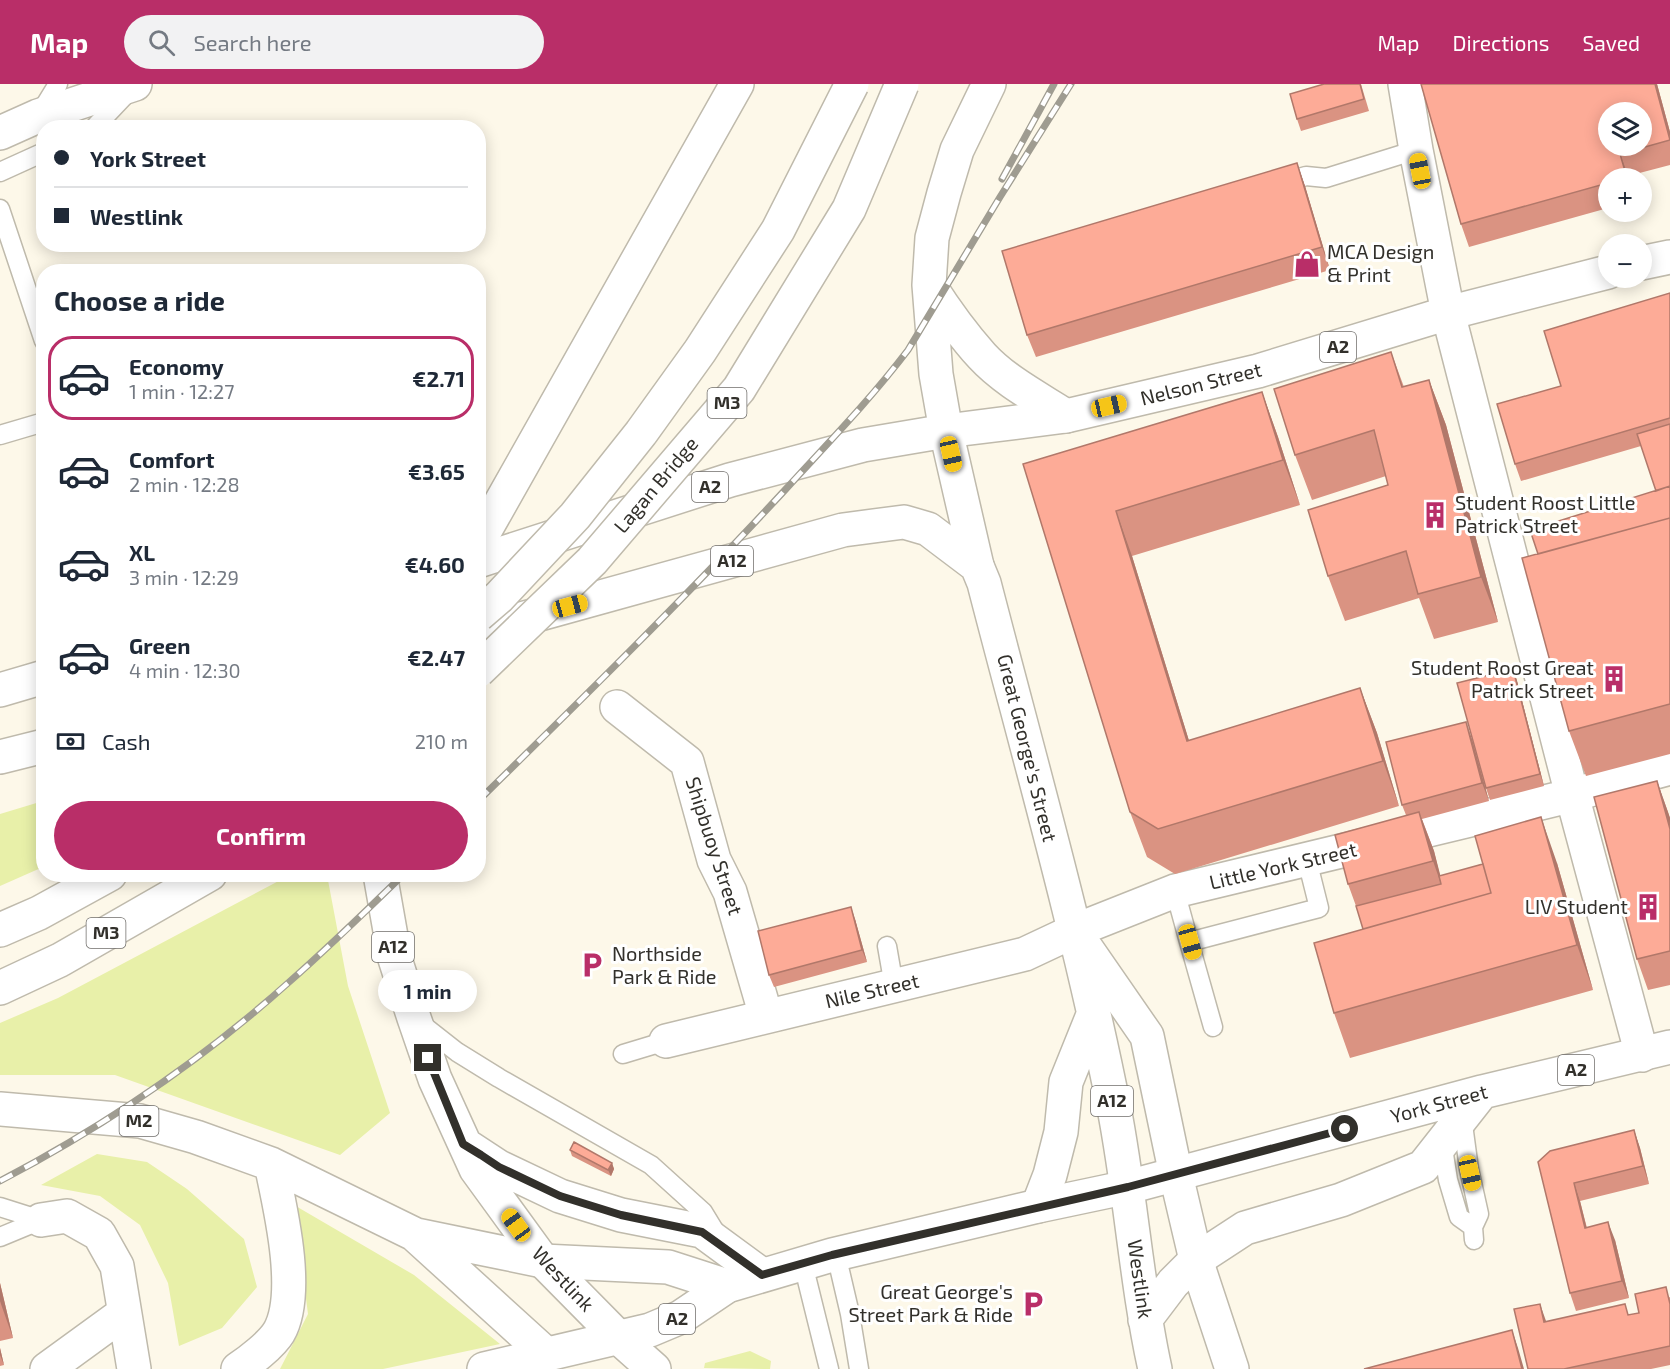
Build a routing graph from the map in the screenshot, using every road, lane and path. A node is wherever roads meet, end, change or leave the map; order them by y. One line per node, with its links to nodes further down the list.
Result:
1 (58, 84): 8 (lane)
2 (135, 84): 8 (main road); 9 (lane)
3 (737, 84): 24 (main road)
4 (852, 84): 27 (main road, M3, bridge)
5 (902, 84): 29 (main road, Lagan Bridge / M3, bridge)
6 (989, 84): 17 (main road)
7 (1406, 84): 11 (main road)
8 (38, 116): 10 (main road)
9 (101, 120)
10 (0, 133)
11 (1416, 150): 14 (lane); 18 (main road)
12 (36, 156): 13 (lane)
13 (0, 172)
14 (1261, 189)
15 (0, 209): 19 (lane)
16 (1598, 275): 18 (main road, Nelson Street / A2)
17 (929, 285): 20 (main road); 22 (main road)
18 (1448, 314): 20 (main road, Nelson Street / A2); 36 (main road)
19 (36, 317)
20 (1066, 416): 22 (main road, Nelson Street / A2)
21 (36, 424): 23 (lane)
22 (946, 431): 25 (main road, Nelson Street / A2); 26 (main road, A12)
23 (0, 435)
24 (486, 529)
25 (486, 558)
26 (977, 566): 28 (main road, A12); 43 (main road, Great George's Street / A12)
27 (486, 608)
28 (486, 629)
29 (486, 663)
30 (36, 679): 31 (main road)
31 (0, 690)
32 (618, 707): 49 (main road, Shipbuoy Street)
33 (36, 748): 34 (main road)
34 (0, 757)
35 (1670, 768): 36 (main road, Little York Street)
36 (1572, 795): 37 (main road, Little York Street); 53 (main road)
37 (1308, 860): 41 (main road, Little York Street); 44 (lane)
38 (95, 882): 42 (main road, M3)
39 (196, 882): 47 (main road, M3)
40 (381, 882): 50 (main road, Westlink / A12)
41 (1175, 891): 43 (main road, Little York Street); 44 (lane)
42 (0, 930)
43 (1074, 931): 46 (main road, Nile Street); 48 (main road, Great George's Street / A12); 60 (main road, Great George's Street)
44 (1190, 942): 51 (lane)
45 (887, 946): 46 (lane)
46 (894, 986): 49 (main road, Nile Street)
47 (0, 988)
48 (1093, 1015): 61 (main road, Great George's Street / A12); 62 (main road)
49 (766, 1016): 52 (main road, Nile Street)
50 (414, 1018): 58 (main road, Westlink / A12); 67 (lane)
51 (1214, 1028)
52 (666, 1041): 54 (lane)
53 (1656, 1051): 56 (main road, York Street / A2)
54 (623, 1054)
55 (0, 1109): 59 (main road, M2)
56 (1449, 1111): 57 (main road); 57 (lane); 60 (main road, York Street / A2)
57 (1442, 1143): 69 (main road)
58 (463, 1144): 67 (main road); 70 (main road, Westlink / A12)
59 (271, 1164): 65 (main road); 80 (main road)
60 (1176, 1175): 61 (main road, York Street / A2); 69 (main road, Great George's Street)
61 (1128, 1187): 62 (main road, York Street / A2); 75 (main road, Westlink / A12)
62 (1038, 1206): 68 (main road, York Street / A2)
63 (0, 1207): 64 (lane)
64 (40, 1220): 66 (lane); 74 (main road)
65 (414, 1234): 70 (main road); 77 (main road)
66 (0, 1237)
67 (723, 1247): 72 (main road)
68 (836, 1254): 71 (main road, York Street / A2); 84 (lane)
69 (1196, 1260): 75 (main road); 86 (main road, Great George's Street)
70 (543, 1262): 73 (main road); 76 (main road, Westlink / A12)
71 (803, 1264): 72 (main road, York Street / A2); 83 (lane)
72 (762, 1275): 73 (main road, York Street / A2)
73 (727, 1286): 76 (main road, York Street / A2)
74 (124, 1313): 78 (main road); 79 (main road)
75 (1145, 1320): 85 (main road, Westlink / A12)
76 (620, 1338): 77 (main road, York Street / A2); 82 (main road, Westlink / A12)
77 (554, 1362): 81 (main road, York Street / A2)
78 (47, 1369)
79 (134, 1369)
80 (238, 1369)
81 (484, 1369)
82 (654, 1369)
83 (829, 1369)
84 (859, 1369)
85 (1155, 1369)
86 (1232, 1369)

